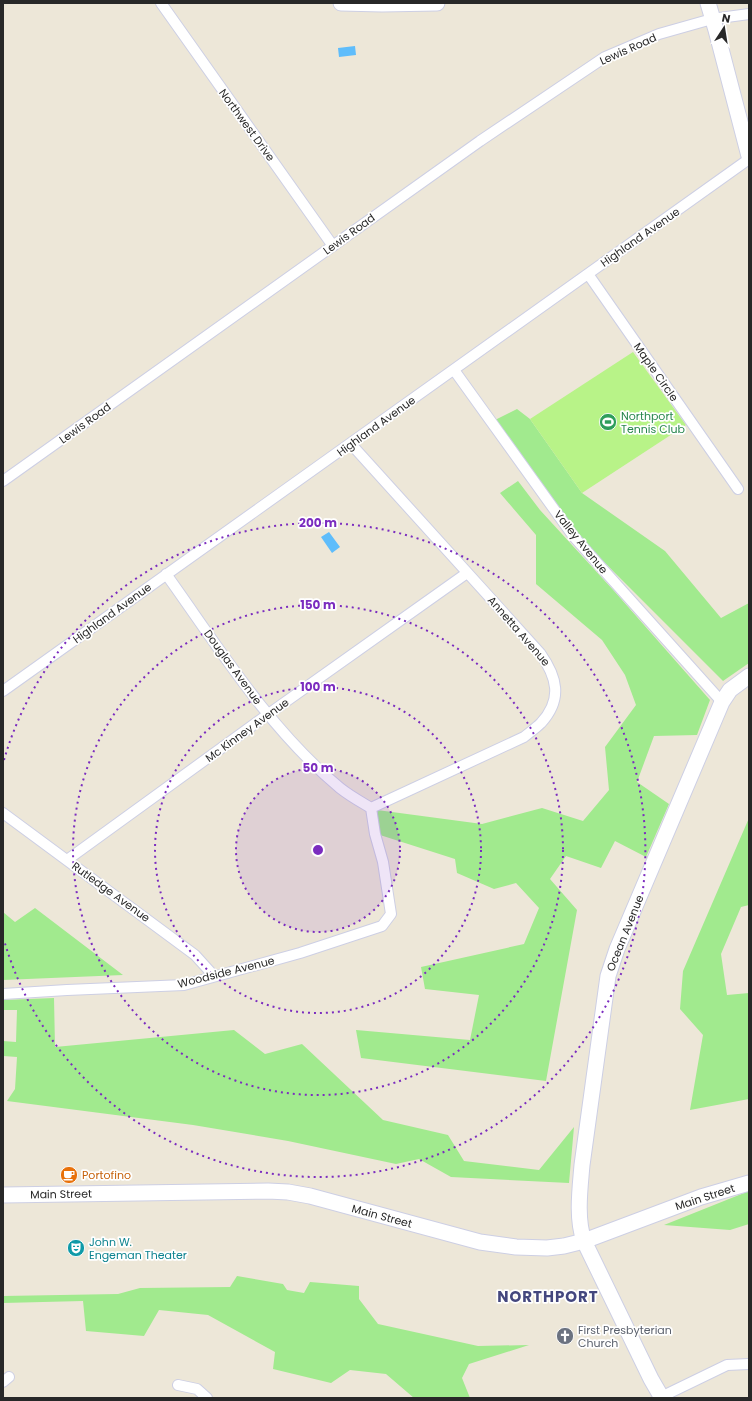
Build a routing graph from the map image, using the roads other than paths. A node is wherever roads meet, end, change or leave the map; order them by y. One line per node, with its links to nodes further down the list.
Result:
1 (161, 3): 9 (street, Northwest Drive)
2 (341, 3): 3 (main road)
3 (437, 3)
4 (708, 3): 6 (main road)
5 (749, 14): 6 (street, Lewis Road)
6 (712, 19): 7 (main road); 9 (street, Lewis Road)
7 (749, 156)
8 (749, 159): 10 (street, Highland Avenue)
9 (333, 246): 13 (street, Lewis Road)
10 (588, 274): 11 (street, Highland Avenue); 14 (street, Maple Circle)
11 (454, 370): 12 (street, Highland Avenue); 19 (street, Valley Avenue)
12 (351, 444): 15 (street, Annetta Avenue); 16 (street, Highland Avenue)
13 (3, 481)
14 (738, 489)
15 (467, 572): 20 (street, Mc Kinney Avenue); 21 (street, Annetta Avenue)
16 (166, 574): 18 (street, Highland Avenue); 20 (street, Douglas Avenue)
17 (749, 676): 19 (main road, Ocean Avenue)
18 (3, 691)
19 (722, 702): 28 (main road, Ocean Avenue)
20 (267, 715): 21 (street, Douglas Avenue); 23 (street, Mc Kinney Avenue)
21 (371, 808): 24 (street, Woodside Avenue)
22 (3, 813): 23 (street, Rutledge Avenue)
23 (67, 860): 24 (street, Rutledge Avenue)
24 (214, 976): 25 (street, Woodside Avenue)
25 (3, 994)
26 (749, 1183): 28 (main road, Main Street)
27 (3, 1195): 28 (main road, Main Street)
28 (584, 1240): 31 (main road, Ocean Avenue)
29 (749, 1364): 31 (street)
30 (178, 1384): 32 (street)
31 (662, 1397)
32 (207, 1398)

